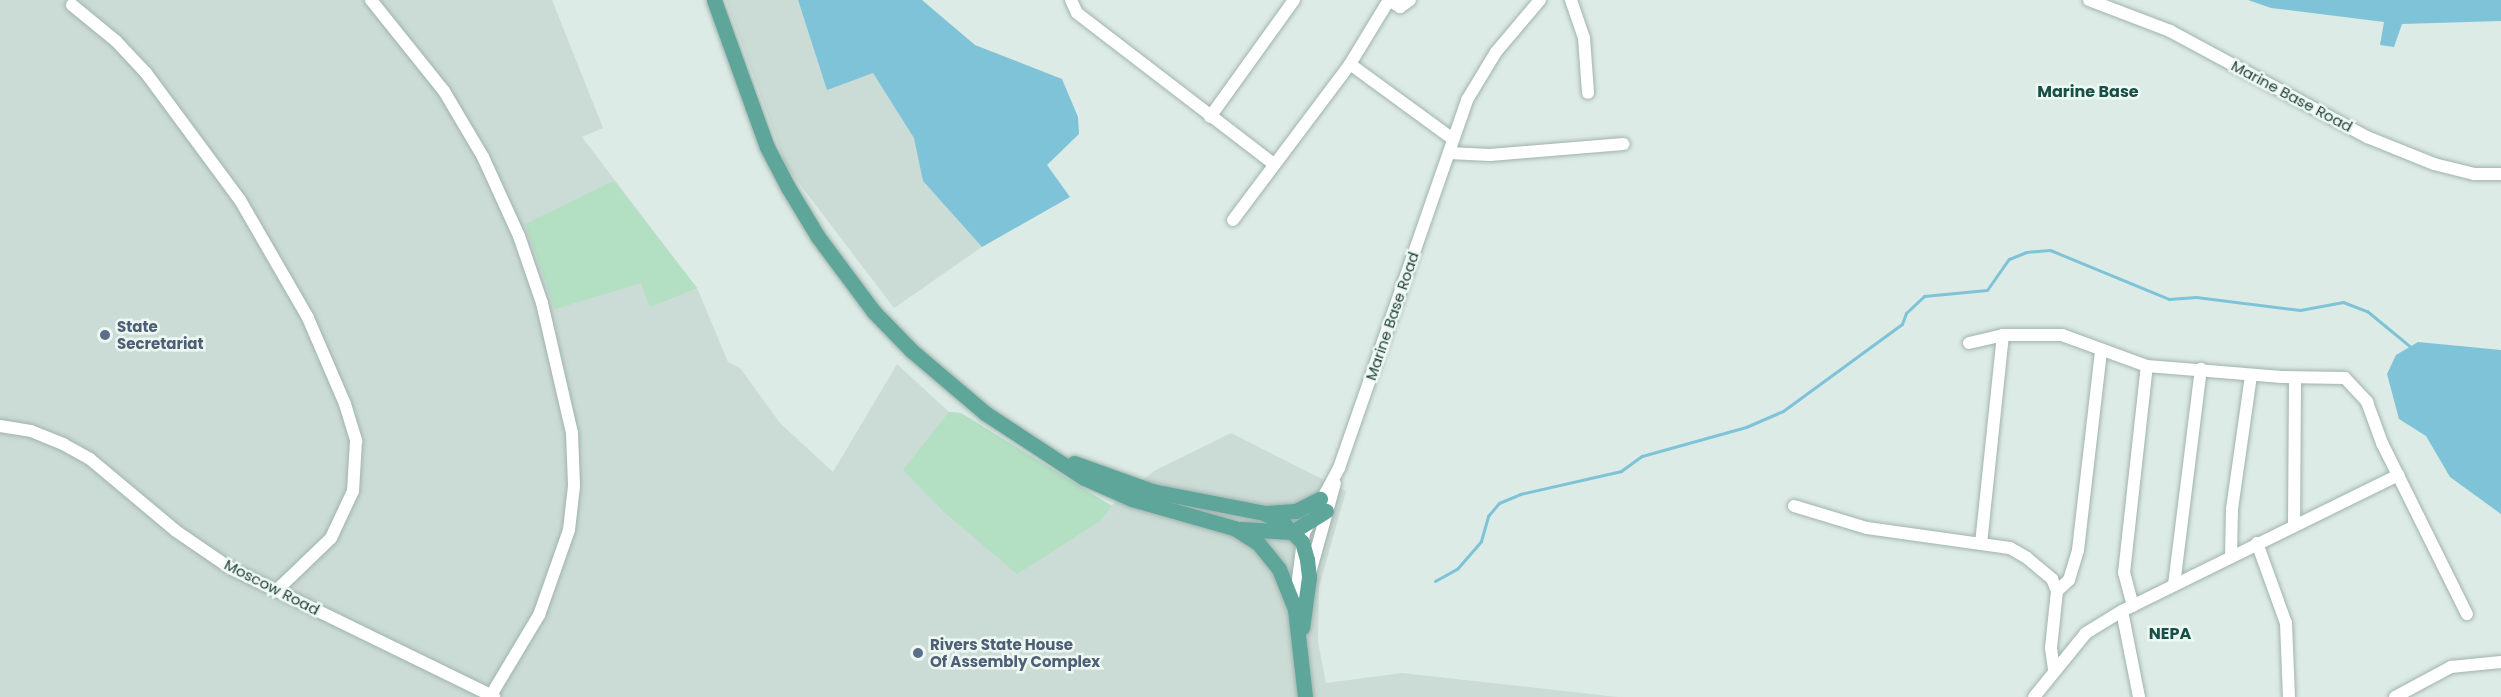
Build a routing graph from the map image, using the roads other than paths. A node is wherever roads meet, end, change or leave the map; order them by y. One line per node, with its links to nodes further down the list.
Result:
1 (371, 0): 49 (street)
2 (714, 0): 28 (main road)
3 (1071, 0): 13 (street)
4 (1294, 0): 13 (street)
5 (1410, 0): 9 (street)
6 (1540, 0): 14 (street, Marine Base Road)
7 (1571, 0): 12 (street)
8 (2089, 0): 18 (street, Marine Base Road)
9 (1390, 1): 11 (street)
10 (72, 5): 41 (street)
11 (1350, 64): 14 (street); 17 (street)
12 (1587, 93)
13 (1210, 117): 17 (street)
14 (1453, 139): 16 (street, Marine Base Road)
15 (1624, 144): 16 (street)
16 (1449, 153): 30 (street, Marine Base Road)
17 (1274, 164): 19 (street)
18 (2501, 174)
19 (1233, 220)
20 (2003, 335): 21 (street); 22 (street); 37 (street)
21 (1969, 344)
22 (2101, 351): 23 (street); 42 (street)
23 (2147, 366): 24 (street); 44 (street)
24 (2201, 369): 25 (street); 40 (street)
25 (2251, 375): 26 (street); 38 (street)
26 (2295, 378): 29 (street); 33 (street)
27 (0, 426): 41 (street, Moscow Road)
28 (1042, 450): 32 (main road); 34 (main road)
29 (2398, 475): 33 (street); 45 (street)
30 (1323, 505): 32 (main road); 35 (main road); 39 (street, Marine Base Road)
31 (1794, 506): 37 (street)
32 (1264, 513): 35 (main road)
33 (2294, 525): 36 (street)
34 (1234, 528): 35 (main road); 43 (main road)
35 (1297, 537): 39 (main road); 43 (street)
36 (2257, 543): 38 (street); 53 (street)
37 (1981, 544): 42 (street)
38 (2231, 557): 40 (street)
39 (1309, 578): 46 (main road)
40 (2174, 585): 44 (street)
41 (278, 589): 49 (street, Moscow Road)
42 (2057, 591): 48 (street)
43 (1295, 609): 46 (main road)
44 (2127, 609): 48 (street); 52 (street)
45 (2467, 614)
46 (1300, 648): 50 (main road)
47 (2501, 662): 54 (street)
48 (2054, 670): 51 (street)
49 (492, 697)
50 (1305, 697)
51 (2034, 697)
52 (2139, 697)
53 (2289, 697)
54 (2396, 697)

